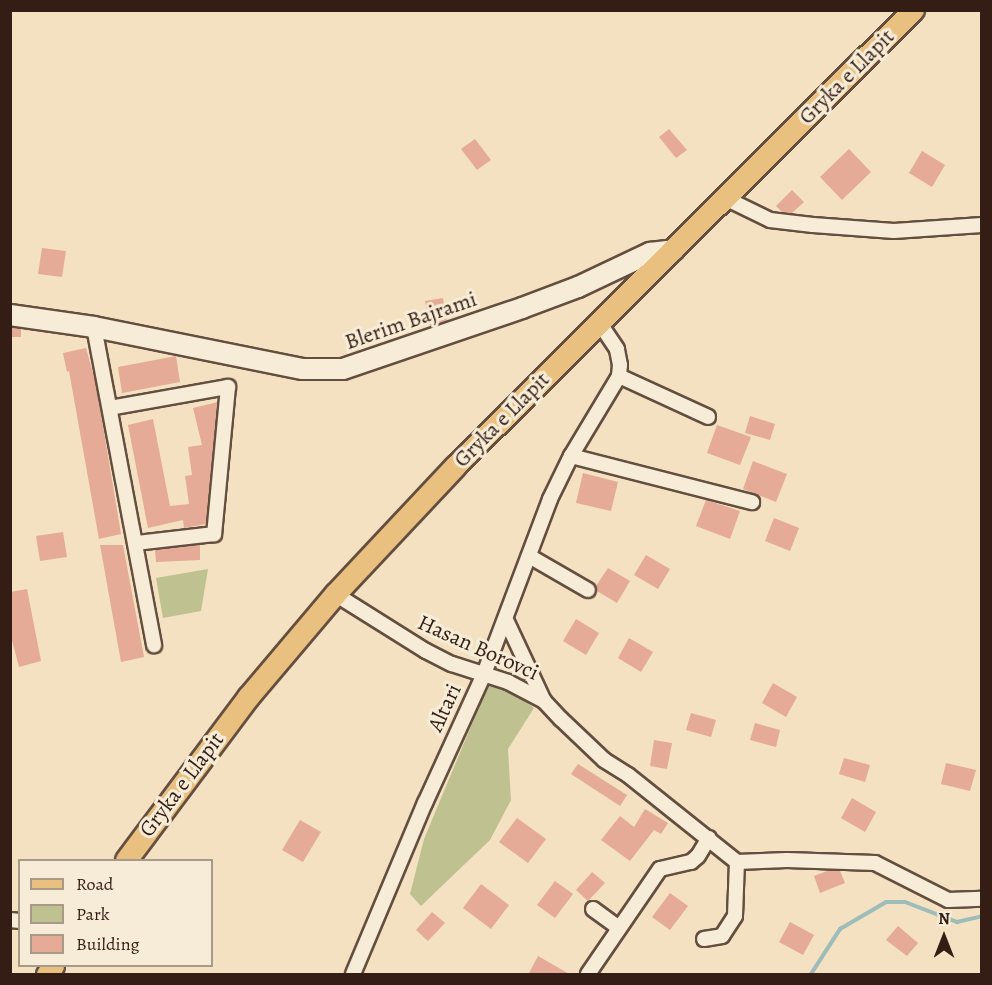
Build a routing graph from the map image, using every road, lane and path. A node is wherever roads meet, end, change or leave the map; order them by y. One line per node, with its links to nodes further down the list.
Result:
1 (913, 10): 2 (main road, Gryka e Llapit)
2 (727, 198): 3 (street); 4 (main road, Gryka e Llapit)
3 (981, 225)
4 (674, 250): 6 (main road, Gryka e Llapit); 7 (street, Blerim Bajrami)
5 (10, 315): 7 (street, Blerim Bajrami)
6 (599, 322): 8 (street); 16 (main road, Gryka e Llapit)
7 (94, 327): 9 (street)
8 (619, 376): 10 (street); 11 (street, Altari)
9 (110, 408): 13 (street); 13 (street)
10 (708, 417)
11 (571, 456): 12 (street); 14 (street, Altari)
12 (752, 502)
13 (136, 543): 18 (street)
14 (529, 556): 15 (street); 17 (street, Altari)
15 (588, 590)
16 (335, 594): 19 (street, Hasan Borovci); 22 (main road, Gryka e Llapit)
17 (506, 620): 19 (street, Altari); 20 (street, Hasan Borovci)
18 (154, 645)
19 (484, 674): 20 (street, Hasan Borovci); 28 (street, Altari)
20 (544, 701): 21 (street, Hasan Borovci)
21 (709, 838): 23 (street, Hasan Borovci); 26 (street)
22 (127, 859)
23 (737, 862): 24 (street); 27 (street)
24 (981, 900)
25 (593, 909): 26 (street)
26 (619, 928): 29 (street)
27 (704, 939)
28 (353, 975)
29 (588, 975)

